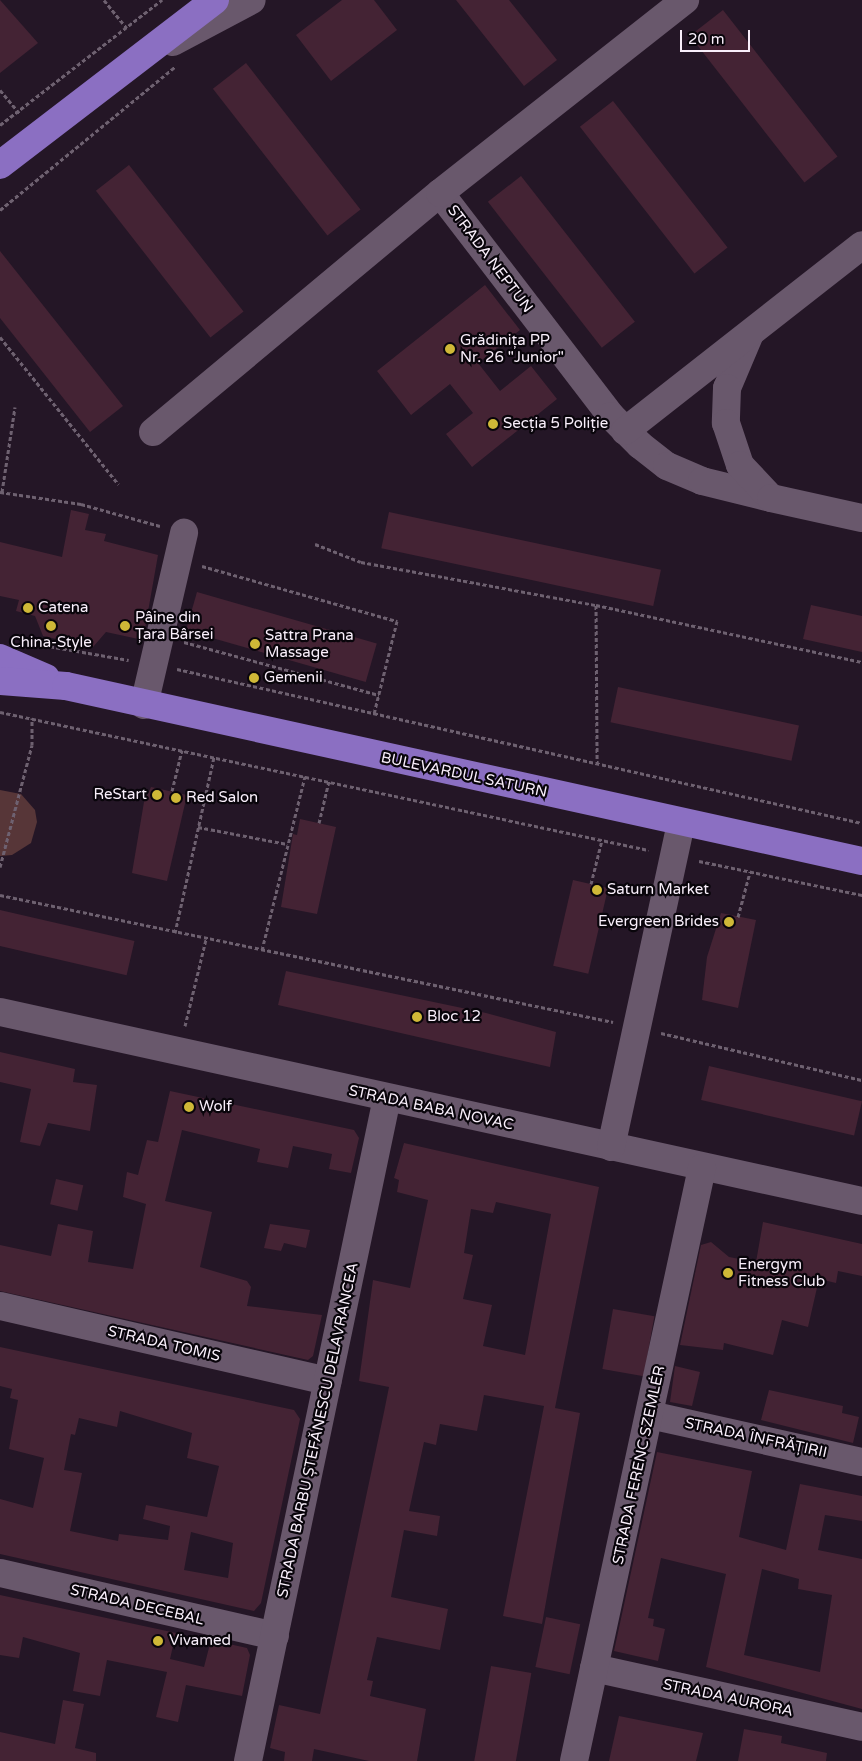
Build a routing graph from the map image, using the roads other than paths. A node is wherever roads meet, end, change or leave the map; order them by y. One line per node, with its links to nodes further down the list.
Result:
1 (200, 0): 5 (street)
2 (215, 0): 5 (main road)
3 (252, 0): 5 (street)
4 (685, 0): 7 (street, STRADA NEPTUN)
5 (130, 65): 6 (main road)
6 (0, 165)
7 (440, 193): 10 (street, STRADA NEPTUN); 11 (street, STRADA NEPTUN)
8 (862, 245): 9 (street)
9 (754, 328): 10 (street); 12 (street)
10 (625, 430): 12 (street, STRADA NEPTUN)
11 (152, 432)
12 (771, 498): 13 (street, STRADA NEPTUN)
13 (862, 518)
14 (184, 533): 18 (street)
15 (0, 658): 17 (main road, BULEVARDUL SATURN)
16 (0, 681): 17 (main road, BULEVARDUL SATURN)
17 (66, 686): 18 (main road, BULEVARDUL SATURN)
18 (144, 705): 19 (main road, BULEVARDUL SATURN)
19 (682, 822): 20 (main road, BULEVARDUL SATURN); 23 (street)
20 (862, 861)
21 (0, 1012): 22 (street, STRADA BABA NOVAC)
22 (387, 1098): 23 (street, STRADA BABA NOVAC); 27 (street, STRADA BARBU ȘTEFĂNESCU DELAVRANCEA)
23 (611, 1147): 24 (street, STRADA BABA NOVAC)
24 (702, 1168): 25 (street, STRADA BABA NOVAC); 28 (street, STRADA FERENC SZEMLÉR)
25 (862, 1201)
26 (0, 1306): 27 (street, STRADA TOMIS)
27 (328, 1381): 31 (street, STRADA BARBU ȘTEFĂNESCU DELAVRANCEA)
28 (650, 1415): 29 (street, STRADA ÎNFRĂȚIRII); 32 (street, STRADA FERENC SZEMLÉR)
29 (862, 1462)
30 (0, 1573): 31 (street, STRADA DECEBAL)
31 (275, 1636): 34 (street, STRADA BARBU ȘTEFĂNESCU DELAVRANCEA)
32 (594, 1668): 33 (street, STRADA AURORA); 35 (street, STRADA FERENC SZEMLÉR)
33 (862, 1727)
34 (248, 1761)
35 (574, 1761)

